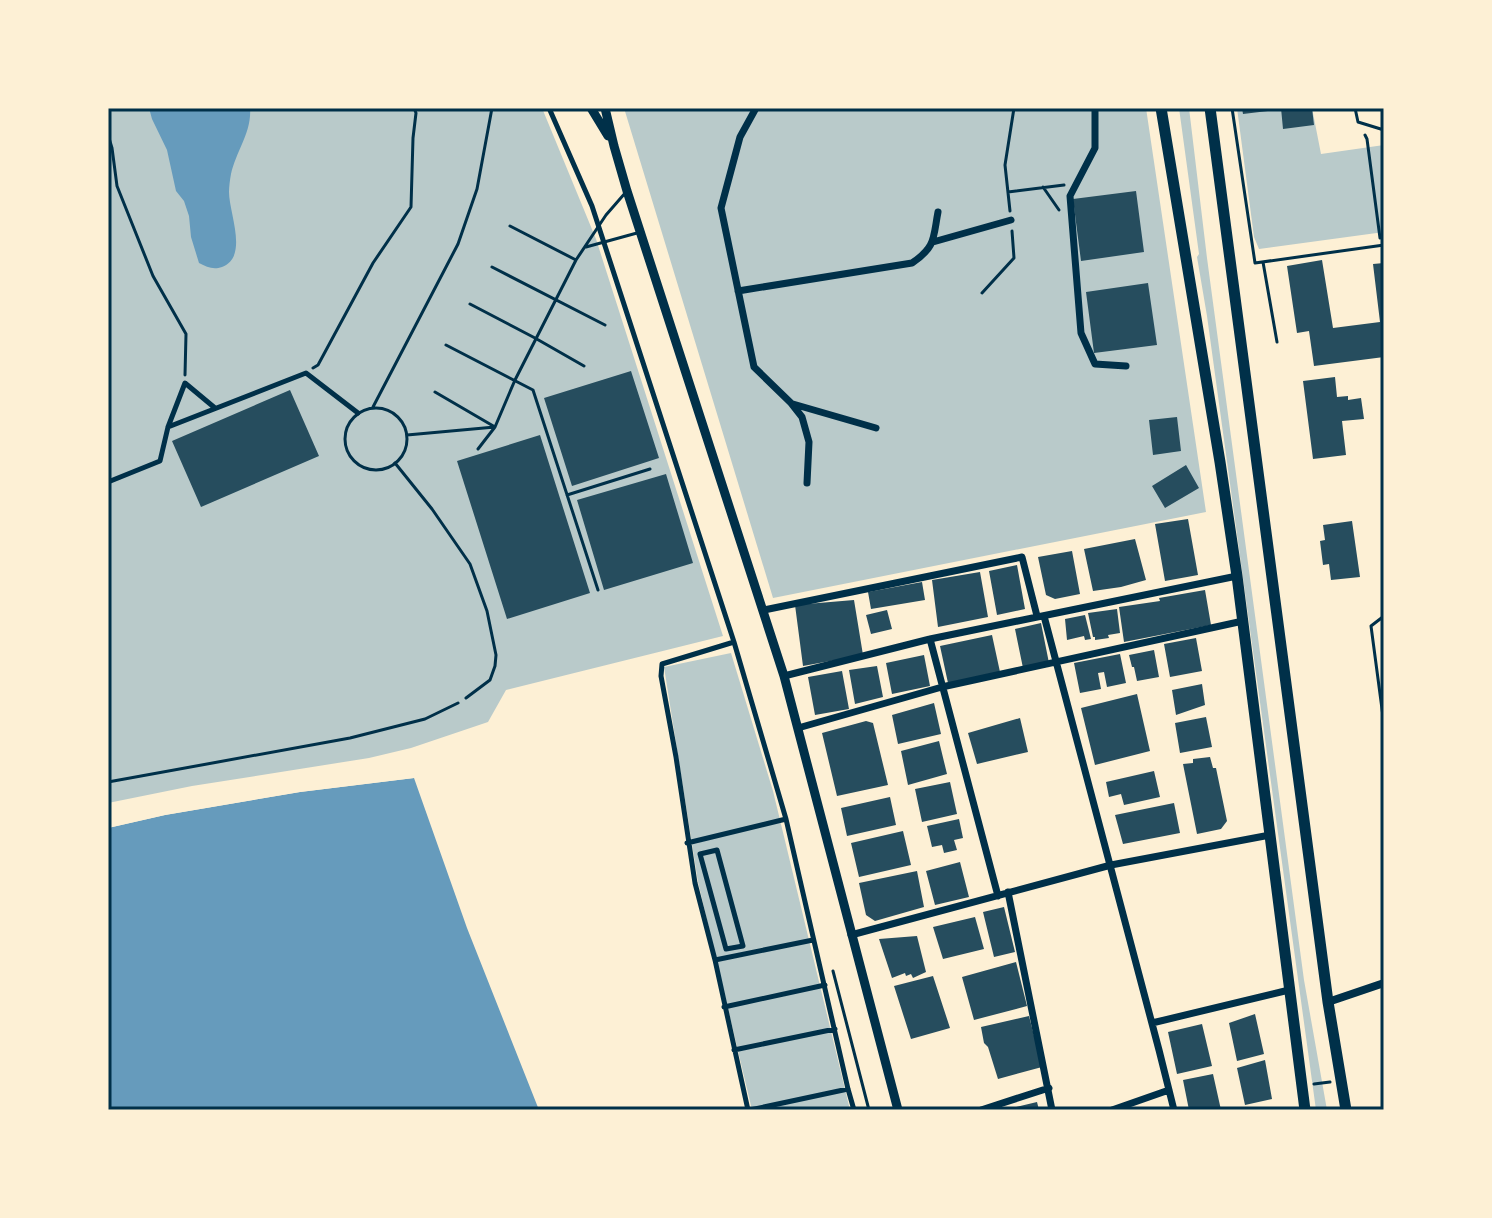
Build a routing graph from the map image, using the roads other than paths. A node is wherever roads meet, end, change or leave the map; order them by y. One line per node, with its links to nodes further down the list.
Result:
1 (492, 108): 38 (lane)
2 (549, 108): 17 (street)
3 (591, 108): 12 (main road)
4 (605, 108): 12 (main road)
5 (756, 108): 26 (street)
6 (1095, 108): 34 (street)
7 (1161, 108): 50 (highway)
8 (1210, 108): 81 (highway)
9 (1232, 108): 24 (lane)
10 (1355, 108): 11 (lane)
11 (1384, 130)
12 (614, 146): 13 (main road)
13 (627, 191): 17 (lane); 18 (main road)
14 (938, 212): 20 (street)
15 (1011, 220): 20 (street)
16 (510, 226): 23 (lane)
17 (598, 226): 19 (street); 22 (lane)
18 (640, 232): 19 (lane); 52 (main road)
19 (604, 242): 22 (lane); 57 (street)
20 (933, 242): 26 (street)
21 (1383, 245): 24 (lane)
22 (584, 248): 23 (lane)
23 (576, 260): 27 (lane)
24 (1263, 262): 31 (lane)
25 (492, 267): 27 (lane)
26 (738, 291): 37 (street)
27 (556, 299): 29 (lane); 30 (lane)
28 (470, 304): 30 (lane)
29 (605, 325)
30 (535, 338): 33 (lane); 35 (lane)
31 (1277, 342)
32 (446, 345): 35 (lane)
33 (584, 366)
34 (1126, 366)
35 (515, 380): 42 (lane); 49 (lane)
36 (435, 392): 42 (lane)
37 (791, 403): 43 (street); 48 (street)
38 (373, 407): 40 (lane); 44 (lane)
39 (215, 408): 40 (street); 41 (street); 41 (street)
40 (358, 413): 44 (lane)
41 (168, 427): 47 (street)
42 (495, 427): 44 (lane); 45 (lane)
43 (876, 428)
44 (407, 435)
45 (478, 449)
46 (650, 469): 49 (lane)
47 (108, 482)
48 (807, 483)
49 (567, 495): 51 (lane)
50 (1237, 576): 53 (street); 55 (highway)
51 (598, 590)
52 (764, 610): 53 (street); 59 (main road)
53 (1040, 616): 56 (street); 58 (street)
54 (1384, 616): 62 (lane)
55 (1243, 621): 58 (street); 66 (highway)
56 (930, 639): 59 (street); 60 (street)
57 (734, 642): 65 (street); 68 (street)
58 (1057, 663): 60 (street); 70 (street)
59 (784, 676): 63 (main road)
60 (942, 687): 63 (street); 72 (street)
61 (458, 703): 64 (lane)
62 (1384, 724)
63 (798, 728): 73 (main road)
64 (108, 782)
65 (786, 819): 67 (street); 74 (street)
66 (1270, 835): 70 (street); 80 (highway)
67 (711, 838): 68 (street); 69 (street)
68 (687, 843): 77 (street)
69 (713, 851): 75 (street); 75 (street)
70 (1111, 865): 71 (street); 83 (street)
71 (1008, 892): 72 (street); 86 (street)
72 (998, 896): 73 (street)
73 (851, 935): 91 (main road)
74 (813, 940): 76 (street); 79 (street)
75 (735, 948): 76 (street)
76 (737, 956): 77 (street)
77 (715, 960): 82 (street)
78 (1384, 983): 81 (street)
79 (825, 984): 82 (street); 84 (street)
80 (1289, 990): 83 (street); 96 (highway)
81 (1328, 1002): 97 (highway)
82 (724, 1007): 85 (street)
83 (1152, 1023): 88 (street)
84 (835, 1029): 85 (street); 87 (street)
85 (734, 1050): 89 (street)
86 (1049, 1088): 92 (street); 93 (street)
87 (848, 1089): 89 (street); 90 (street)
88 (1169, 1090): 94 (street); 95 (street)
89 (749, 1110)
90 (854, 1110)
91 (898, 1110)
92 (981, 1110)
93 (1052, 1110)
94 (1112, 1110)
95 (1174, 1110)
96 (1305, 1110)
97 (1346, 1110)

